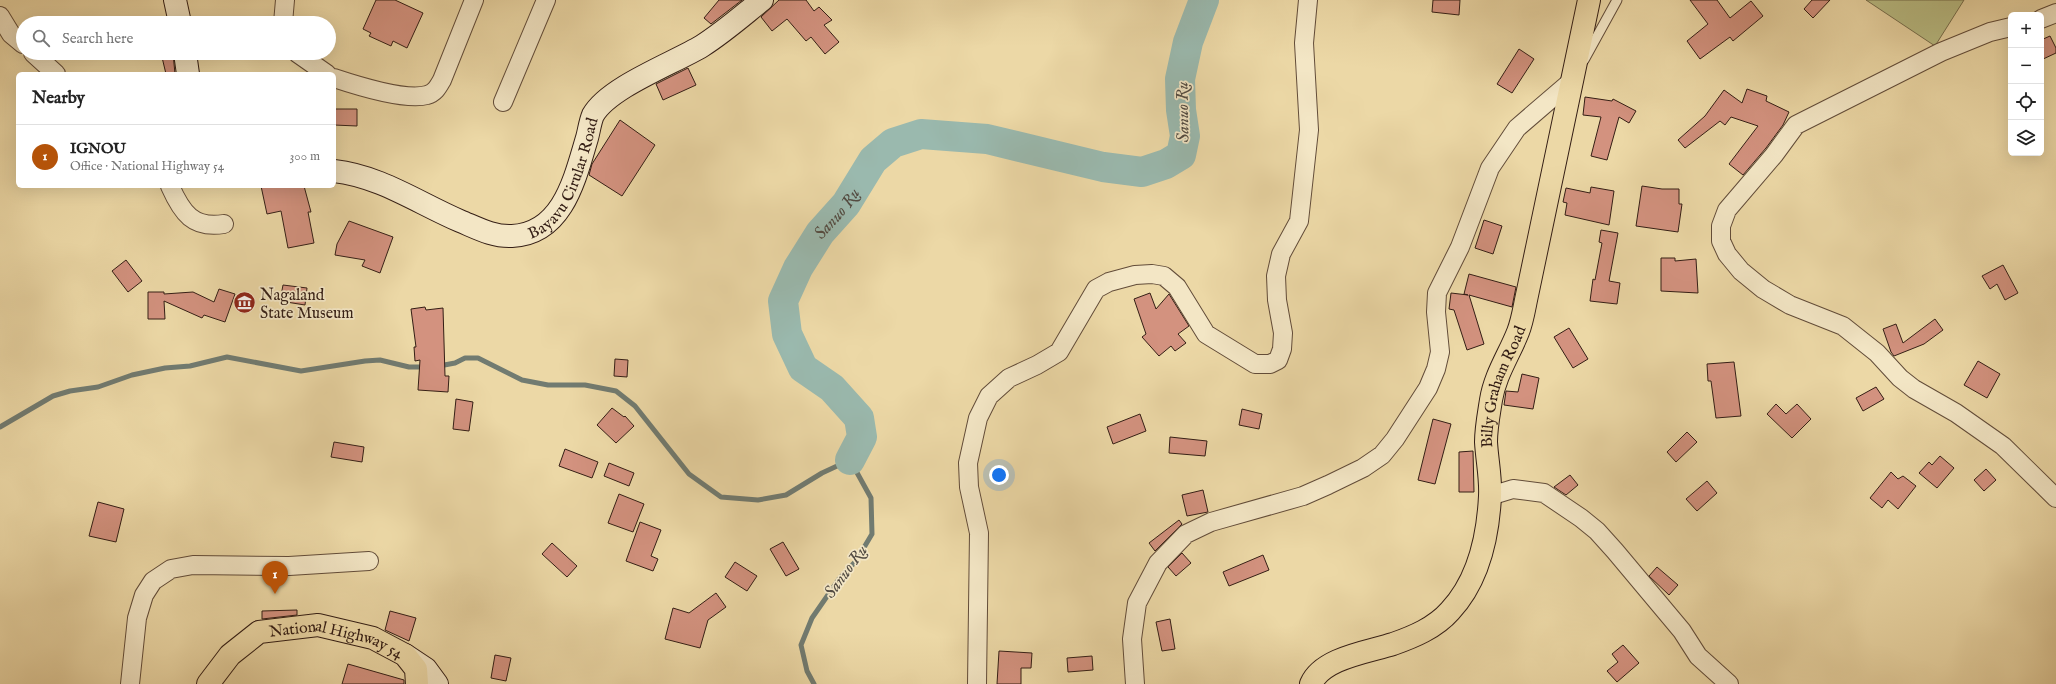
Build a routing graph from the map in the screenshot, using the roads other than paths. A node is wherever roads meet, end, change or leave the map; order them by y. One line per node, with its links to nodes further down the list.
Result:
1 (175, 0): 11 (street)
2 (285, 0): 12 (street)
3 (474, 0): 22 (street)
4 (546, 0): 24 (street)
5 (762, 0): 25 (street, Bayavu Cirular Road)
6 (1308, 0): 36 (street)
7 (1590, 0): 23 (main road, Billy Graham Road)
8 (1617, 0): 23 (lane)
9 (2056, 13): 13 (street)
10 (0, 16): 15 (street)
11 (178, 16)
12 (284, 16)
13 (2044, 18)
14 (2008, 28): 29 (street)
15 (16, 38)
16 (41, 60): 19 (street)
17 (186, 60): 20 (street)
18 (307, 60): 21 (street)
19 (54, 72)
20 (188, 72)
21 (324, 72)
22 (336, 79)
23 (1574, 79): 28 (main road, Billy Graham Road); 37 (street)
24 (503, 102)
25 (336, 171)
26 (171, 188): 27 (street)
27 (224, 224)
28 (1490, 496): 38 (main road, Billy Graham Road); 39 (street)
29 (2056, 498)
30 (369, 561): 32 (street)
31 (405, 655): 33 (main road, National Highway 54); 34 (main road, National Highway 54); 35 (street)
32 (130, 684)
33 (208, 684)
34 (417, 684)
35 (437, 684)
36 (978, 684)
37 (1135, 684)
38 (1311, 684)
39 (1729, 684)

